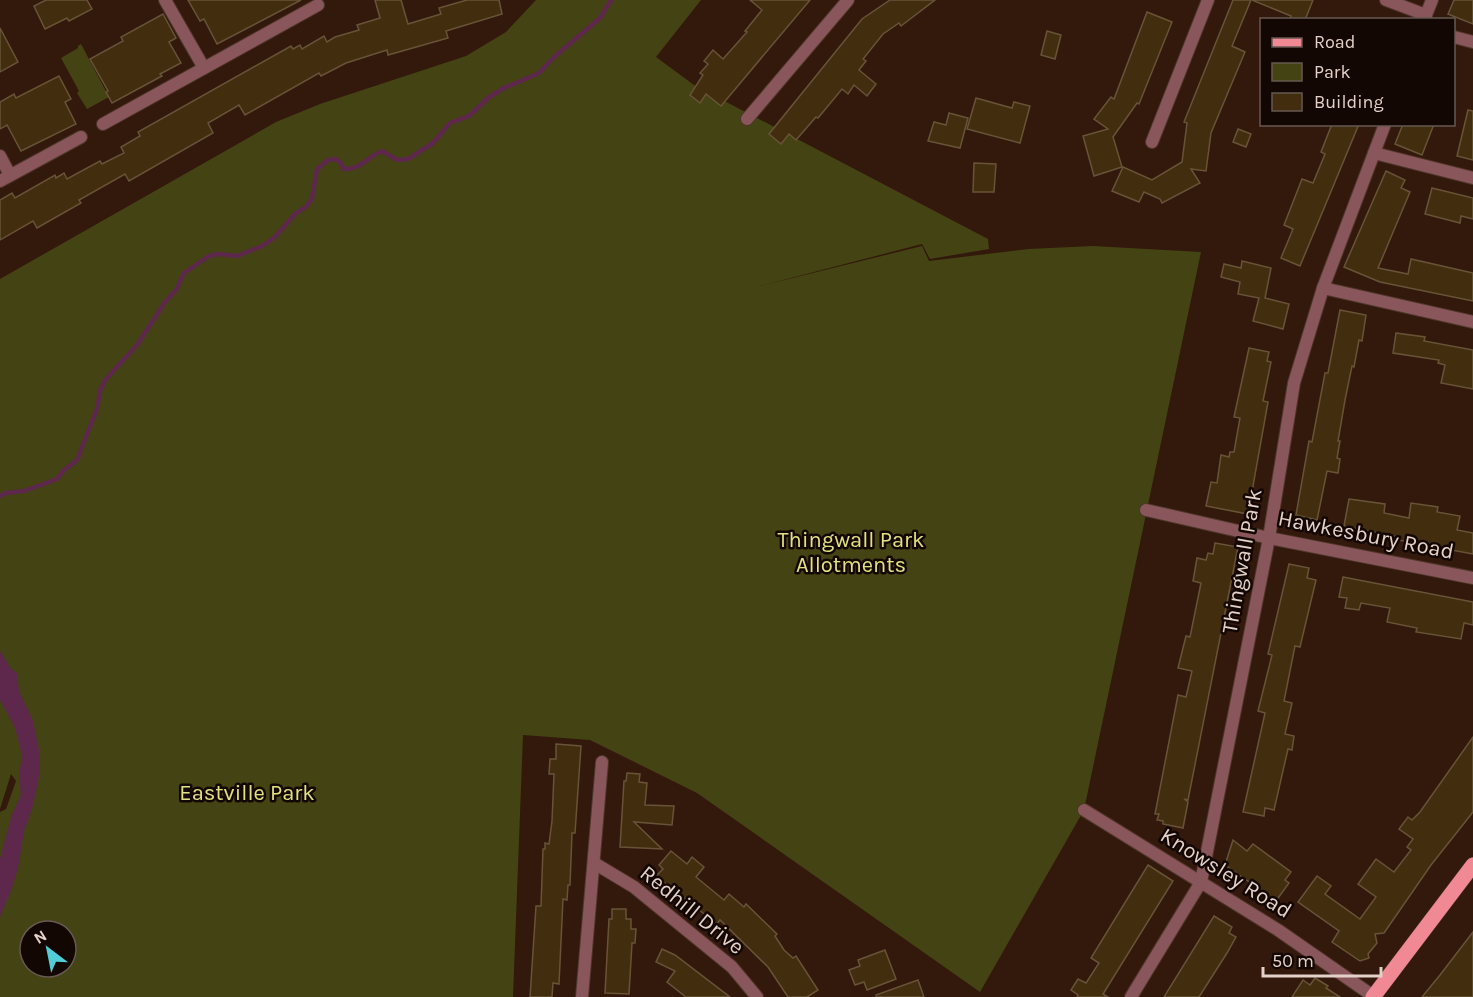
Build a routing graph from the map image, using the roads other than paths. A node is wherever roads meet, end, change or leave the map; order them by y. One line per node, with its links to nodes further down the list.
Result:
1 (165, 0): 10 (street)
2 (848, 0): 11 (street)
3 (1208, 0): 15 (street)
4 (1386, 0): 7 (street)
5 (1432, 0): 7 (street)
6 (318, 5): 10 (street)
7 (1425, 17)
8 (1455, 37): 9 (street)
9 (1473, 42)
10 (204, 68): 12 (street)
11 (747, 119)
12 (103, 124)
13 (1384, 126): 16 (street, Thingwall Park)
14 (81, 137): 18 (street)
15 (1152, 142)
16 (1374, 153): 19 (street); 20 (street, Thingwall Park)
17 (0, 156): 18 (street)
18 (5, 178)
19 (1473, 178)
20 (1323, 288): 21 (street); 23 (street, Thingwall Park)
21 (1473, 322)
22 (1146, 510): 23 (street, Hawkesbury Road)
23 (1269, 538): 24 (street, Hawkesbury Road); 29 (street, Thingwall Park)
24 (1473, 578)
25 (602, 762): 27 (street)
26 (1084, 810): 29 (street, Knowsley Road)
27 (594, 863): 31 (street); 32 (street, Redhill Drive)
28 (1473, 865): 30 (main road)
29 (1201, 882): 30 (street, Knowsley Road); 33 (street, Thingwall Park)
30 (1373, 996)
31 (582, 997)
32 (757, 997)
33 (1131, 997)

